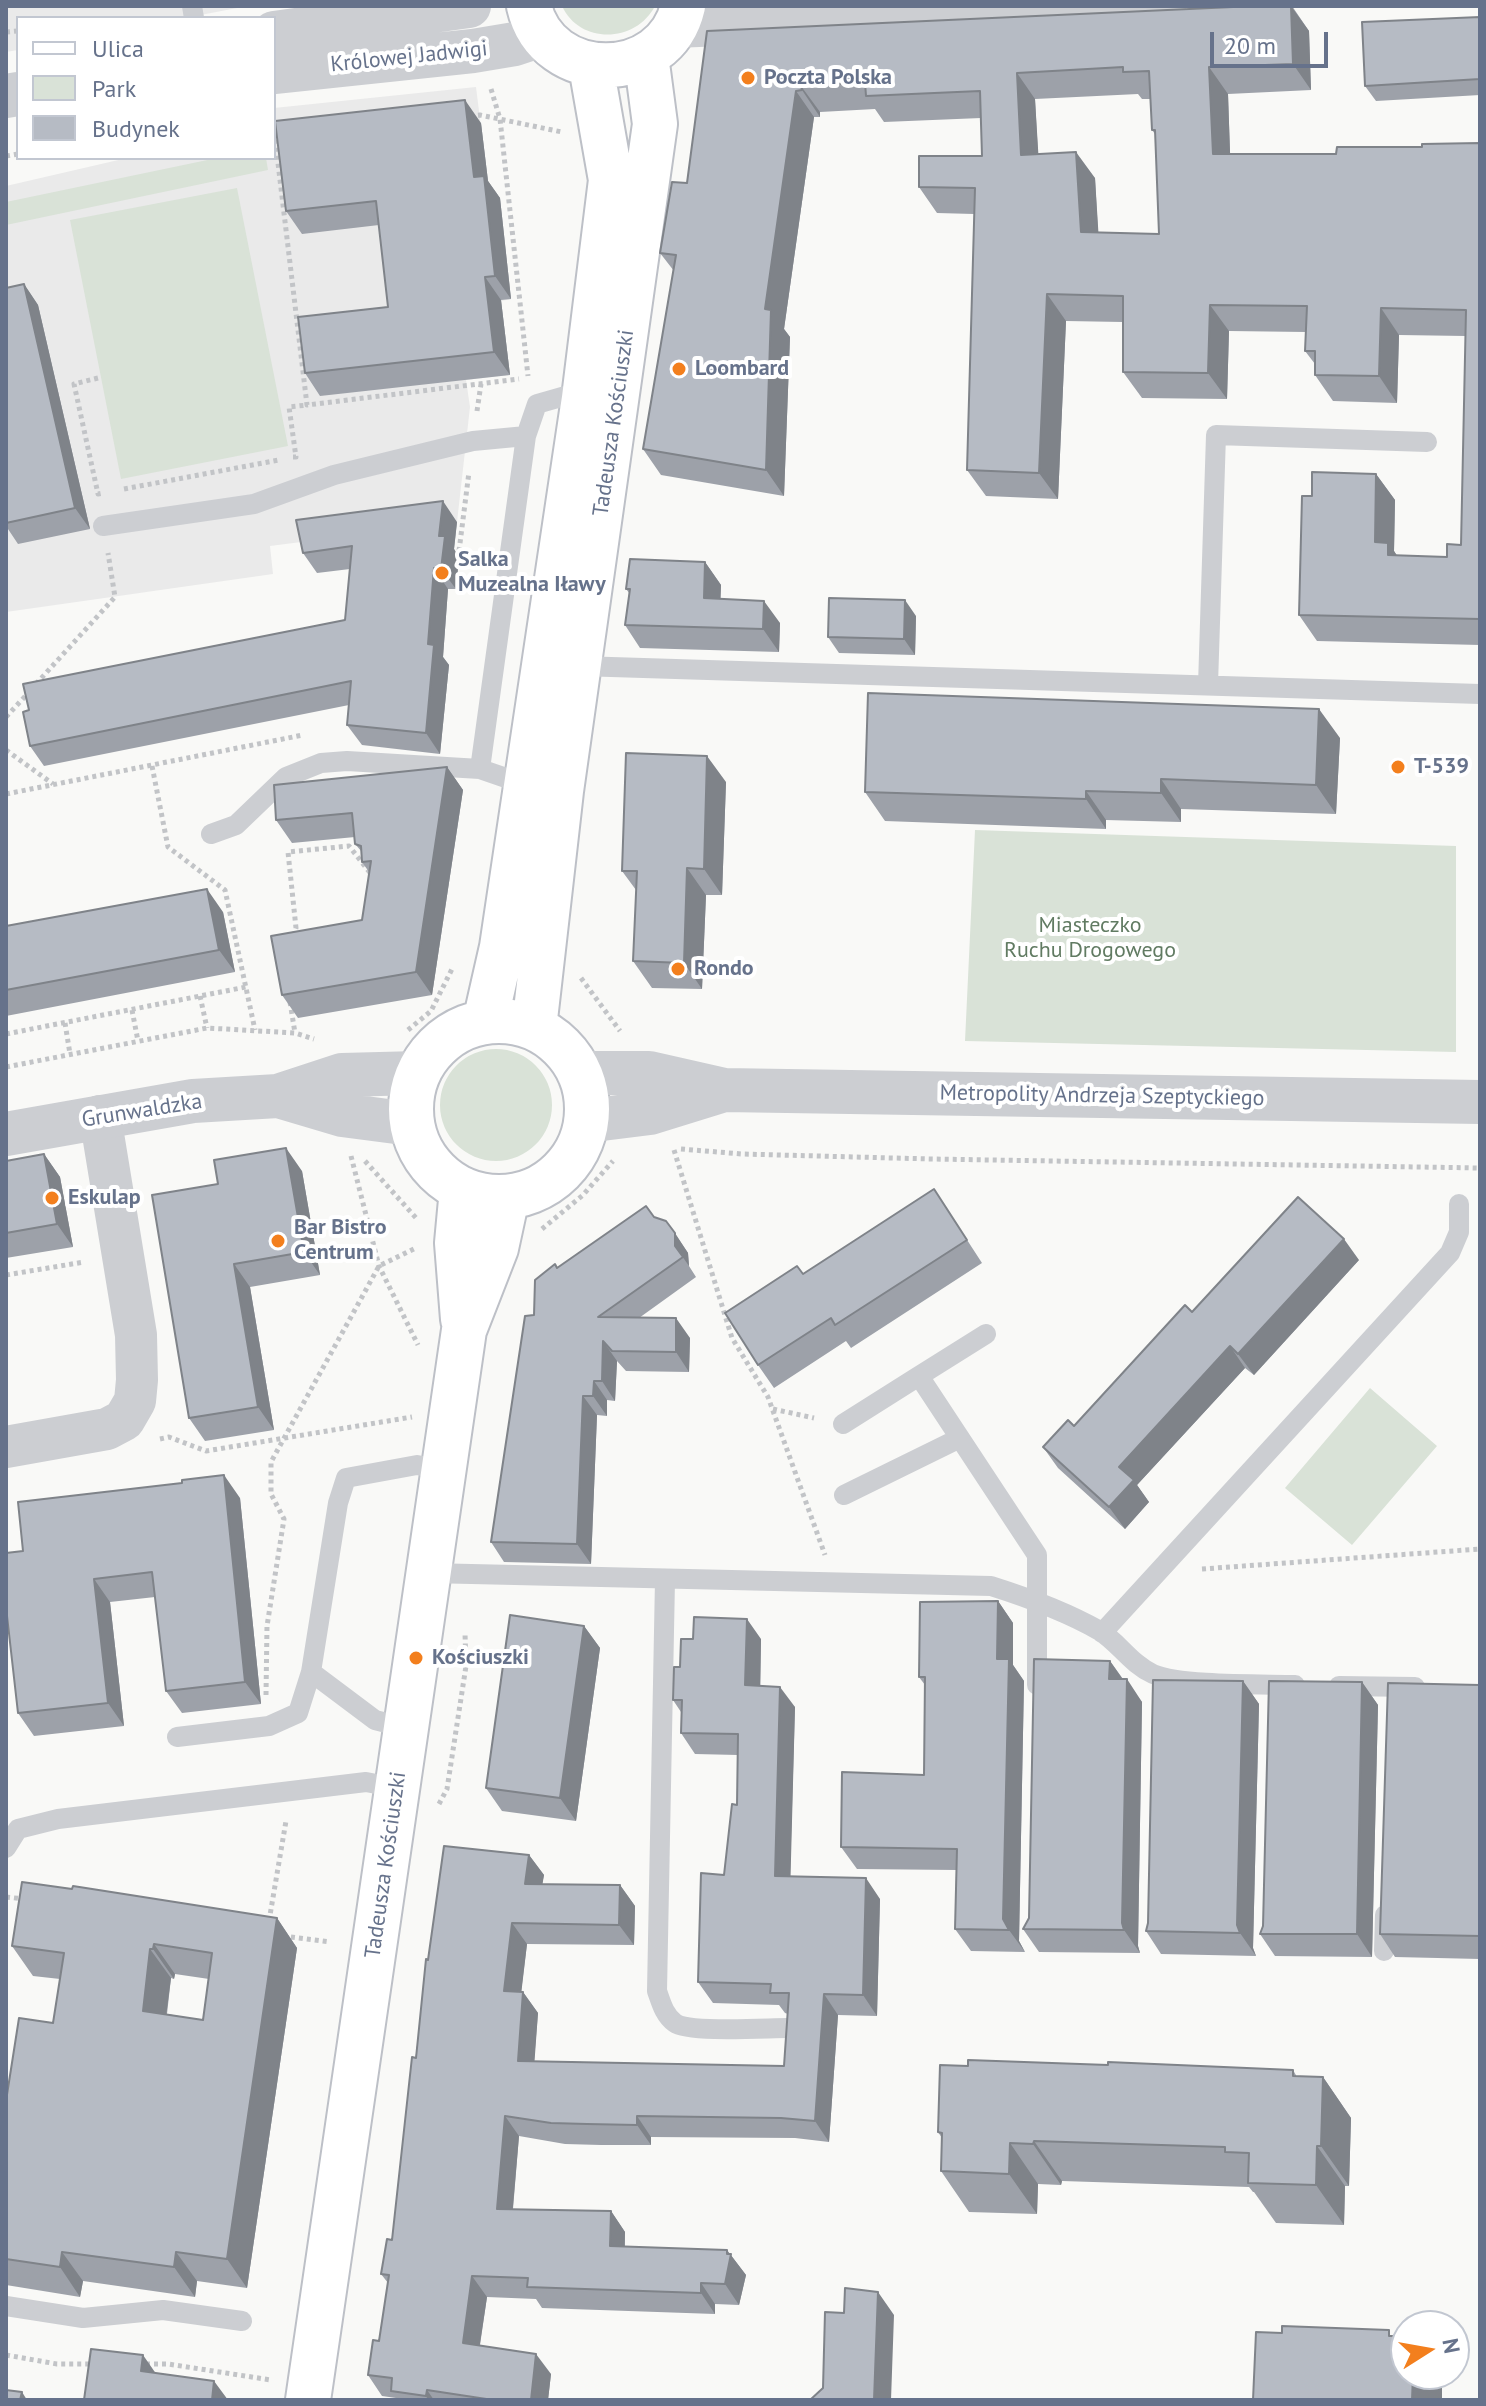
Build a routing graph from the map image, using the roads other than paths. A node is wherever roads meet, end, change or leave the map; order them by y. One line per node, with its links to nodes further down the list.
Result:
1 (469, 6): 5 (street, Królowej Jadwigi)
2 (1165, 6): 4 (street)
3 (536, 20): 6 (main road); 7 (street, Królowej Jadwigi)
4 (668, 30): 6 (main road); 11 (main road, Tadeusza Kościuszki)
5 (276, 33)
6 (591, 66): 8 (main road, Tadeusza Kościuszki)
7 (276, 72)
8 (584, 398): 9 (lane); 11 (lane); 17 (main road, Tadeusza Kościuszki)
9 (526, 436): 12 (lane); 16 (lane)
10 (1427, 442): 14 (lane)
11 (610, 449): 13 (main road, Tadeusza Kościuszki)
12 (103, 526)
13 (579, 666): 14 (lane); 20 (main road, Tadeusza Kościuszki)
14 (1208, 685): 15 (lane)
15 (1480, 694)
16 (480, 769): 17 (lane); 18 (lane)
17 (524, 794): 19 (main road, Tadeusza Kościuszki)
18 (211, 834)
19 (485, 1022): 20 (main road); 21 (main road)
20 (534, 1028): 22 (main road)
21 (418, 1073): 24 (street, Grunwaldzka); 28 (main road)
22 (579, 1073): 23 (street, Metropolity Andrzeja Szeptyckiego); 27 (main road)
23 (724, 1090): 25 (street, Metropolity Andrzeja Szeptyckiego); 27 (street, Metropolity Andrzeja Szeptyckiego)
24 (278, 1096): 26 (street, Grunwaldzka); 28 (street, Grunwaldzka)
25 (1480, 1102)
26 (100, 1116): 29 (street, Grunwaldzka); 38 (street)
27 (586, 1121): 31 (main road)
28 (411, 1124): 30 (main road)
29 (6, 1134)
30 (462, 1189): 31 (main road); 33 (main road, Tadeusza Kościuszki)
31 (507, 1197): 33 (main road, Tadeusza Kościuszki)
32 (1459, 1204): 44 (lane)
33 (464, 1330): 39 (main road, Tadeusza Kościuszki)
34 (986, 1334): 35 (lane)
35 (919, 1376): 36 (lane); 37 (lane)
36 (843, 1424)
37 (960, 1438): 40 (lane); 43 (lane)
38 (6, 1447)
39 (443, 1470): 41 (main road, Tadeusza Kościuszki); 45 (lane)
40 (844, 1495)
41 (428, 1573): 42 (lane); 48 (main road, Tadeusza Kościuszki)
42 (665, 1580): 43 (lane); 54 (lane)
43 (1039, 1601): 44 (lane); 47 (lane)
44 (1102, 1633): 46 (lane)
45 (311, 1672): 48 (lane); 49 (lane)
46 (1436, 1687)
47 (1037, 1709)
48 (406, 1728): 50 (main road, Tadeusza Kościuszki)
49 (177, 1737)
50 (397, 1788): 51 (lane); 57 (main road, Tadeusza Kościuszki)
51 (6, 1848)
52 (1386, 1889): 53 (lane)
53 (1384, 1951)
54 (787, 2028)
55 (6, 2306): 56 (lane)
56 (242, 2321)
57 (292, 2390)

